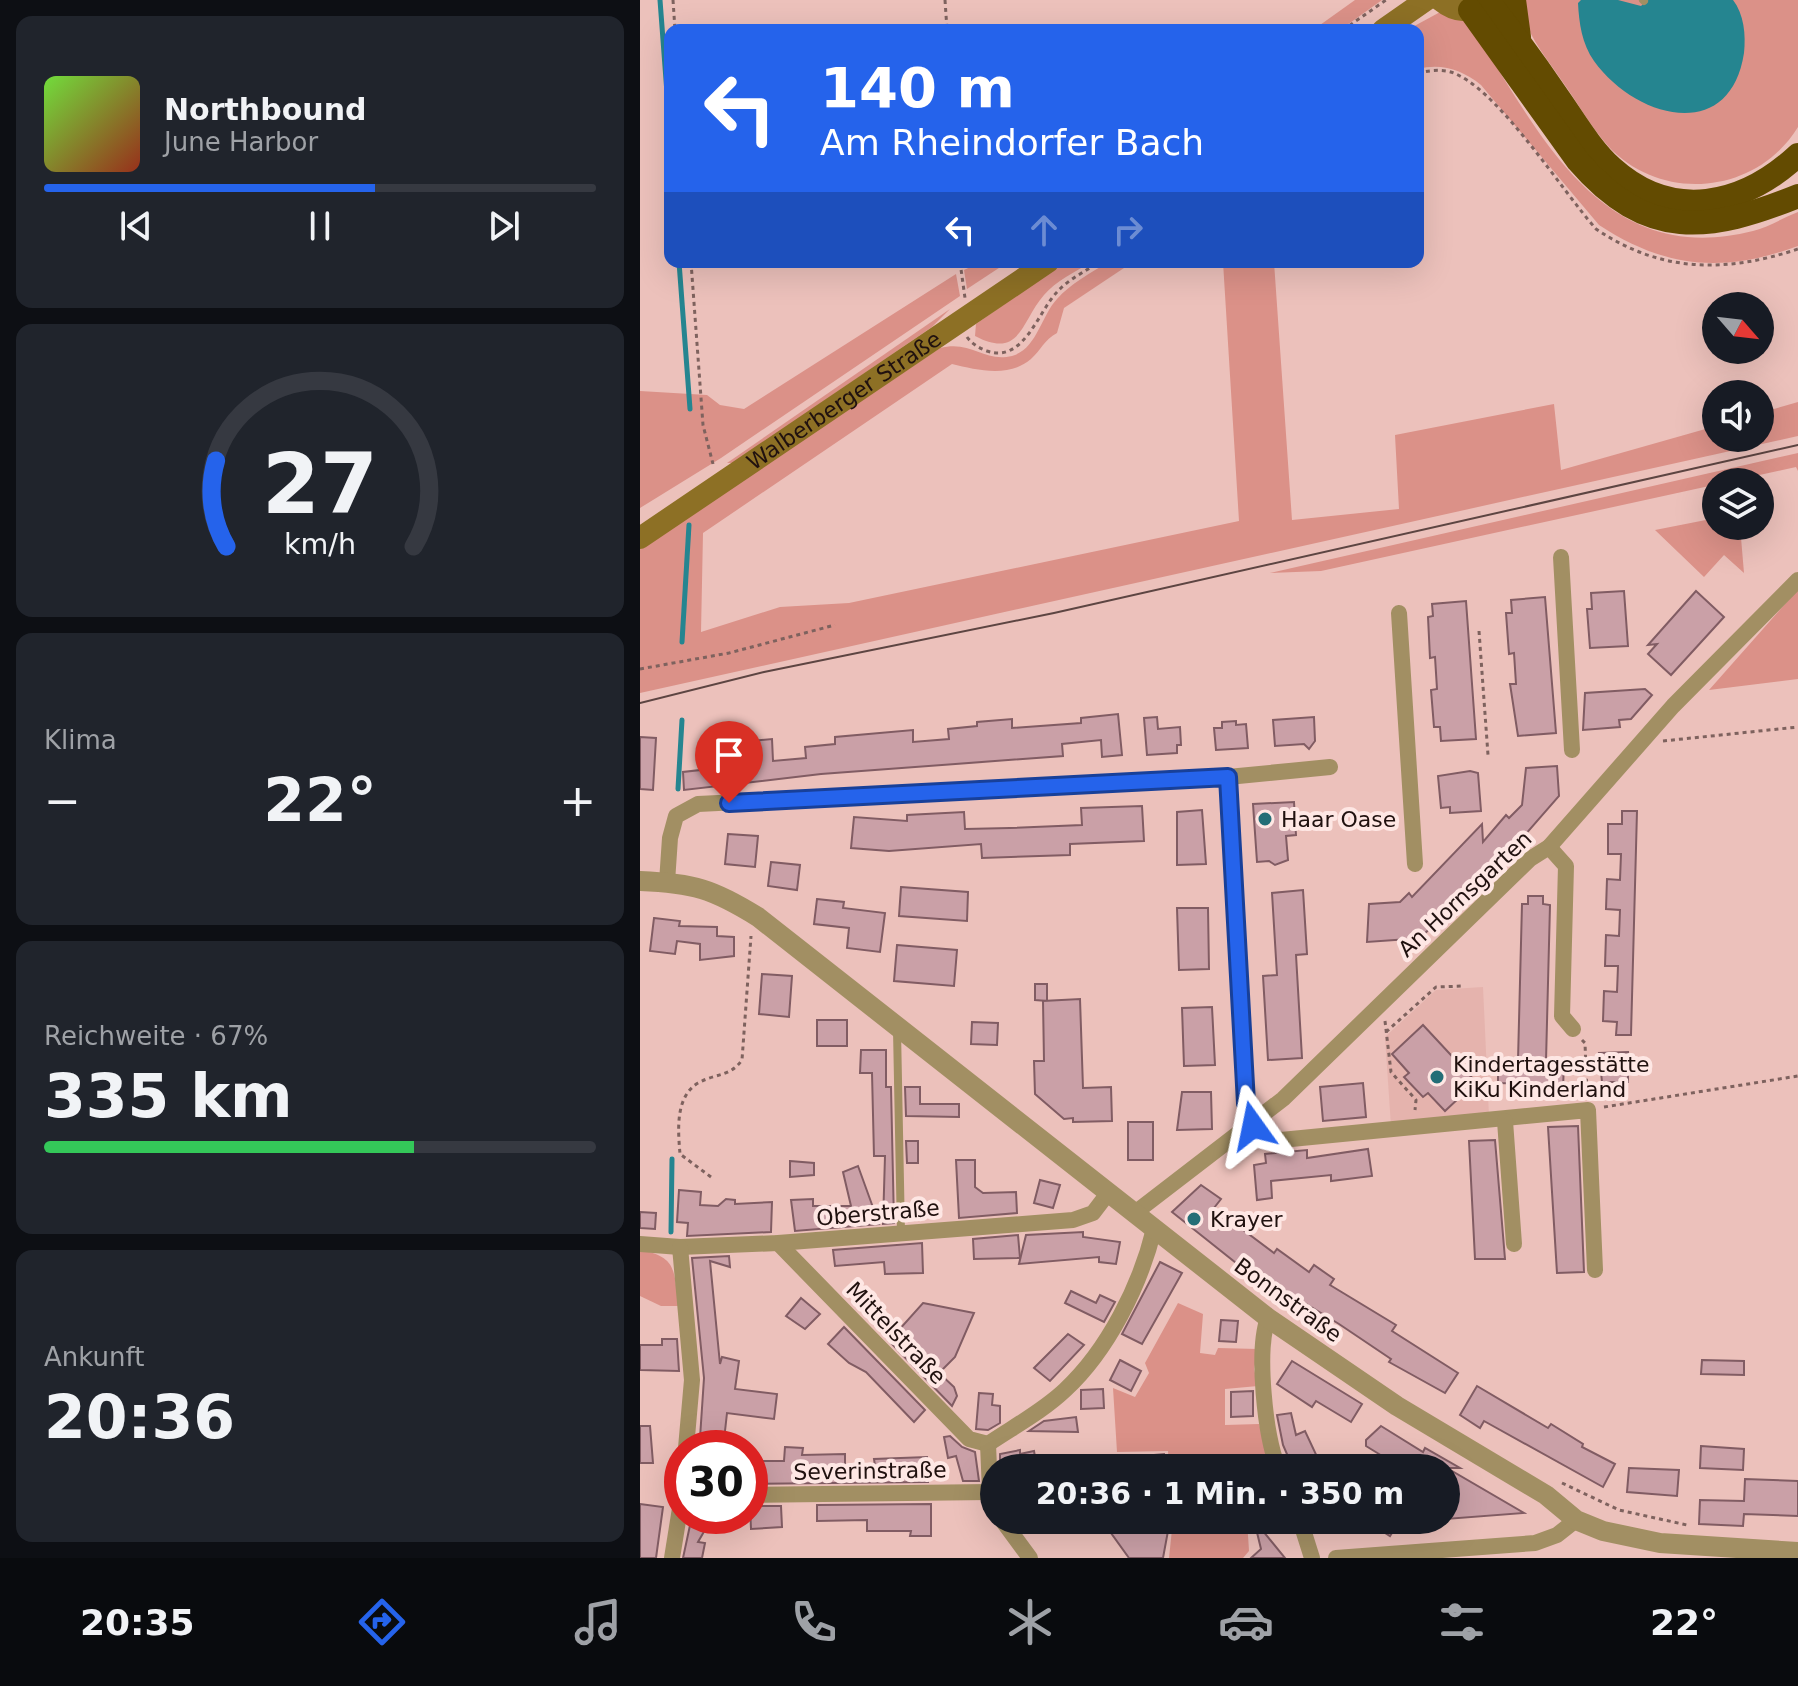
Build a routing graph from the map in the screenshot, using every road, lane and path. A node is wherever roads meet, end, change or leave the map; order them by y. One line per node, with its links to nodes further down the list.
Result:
1 (673, 0): 8 (path)
2 (945, 0): 9 (path)
3 (1386, 0): 10 (path)
4 (1426, 0): 11 (main road)
5 (1440, 0): 7 (main road)
6 (1514, 0): 12 (highway)
7 (1482, 4): 12 (highway); 14 (highway)
8 (675, 24)
9 (947, 24)
10 (1352, 24)
11 (1392, 24)
12 (1521, 44): 13 (highway)
13 (1798, 155)
14 (1798, 196)
15 (691, 268): 21 (path)
16 (960, 268): 19 (path)
17 (1039, 268): 20 (main road, Walberberger Straße)
18 (1090, 268): 20 (path)
19 (961, 280)
20 (959, 324): 21 (main road, Walberberger Straße)
21 (718, 488): 22 (main road, Walberberger Straße)
22 (640, 538)
23 (1561, 557): 31 (street)
24 (1798, 580): 30 (street, An Hornsgarten)
25 (1399, 613): 36 (street)
26 (835, 625): 28 (path)
27 (1479, 631): 32 (path)
28 (640, 669)
29 (1798, 727): 30 (path)
30 (1644, 743): 35 (street, An Hornsgarten)
31 (1572, 750)
32 (1488, 755)
33 (1330, 767): 34 (street)
34 (1228, 777): 38 (street); 49 (street)
35 (1549, 847): 41 (street, An Hornsgarten); 43 (street)
36 (1415, 864)
37 (640, 881): 38 (street, Bonnstraße)
38 (667, 882): 39 (street, Bonnstraße)
39 (758, 917): 42 (street, Bonnstraße); 50 (path)
40 (1463, 986): 44 (path)
41 (1382, 1002): 44 (path); 49 (street, An Hornsgarten)
42 (897, 1025): 51 (street, Bonnstraße); 54 (lane)
43 (1573, 1029): 46 (path)
44 (1386, 1032): 47 (path)
45 (1798, 1076): 46 (path)
46 (1588, 1110): 48 (street); 59 (street)
47 (1406, 1111)
48 (1505, 1121): 49 (street); 57 (street)
49 (1253, 1126): 52 (street, An Hornsgarten)
50 (711, 1177)
51 (1109, 1192): 52 (street, Bonnstraße); 54 (street, Oberstraße)
52 (1136, 1212): 53 (street, Bonnstraße)
53 (1154, 1229): 60 (street, Bonnstraße); 62 (street)
54 (901, 1233): 55 (street, Oberstraße)
55 (778, 1243): 58 (street, Oberstraße); 62 (street, Mittelstraße)
56 (640, 1244): 58 (street, Oberstraße)
57 (1514, 1244)
58 (680, 1247): 61 (street)
59 (1595, 1270)
60 (1268, 1318): 64 (street); 68 (street, Bonnstraße)
61 (688, 1430)
62 (988, 1444): 63 (street)
63 (989, 1454)
64 (1273, 1454)
65 (1553, 1478): 69 (path)
66 (768, 1495): 67 (street, Severinstraße)
67 (980, 1496)
68 (1576, 1520): 73 (street, Bonnstraße); 77 (street)
69 (1700, 1529)
70 (676, 1534): 74 (street)
71 (1012, 1534): 75 (street)
72 (1304, 1534): 76 (street)
73 (1798, 1552)
74 (672, 1558)
75 (1030, 1558)
76 (1312, 1558)
77 (1336, 1558)

